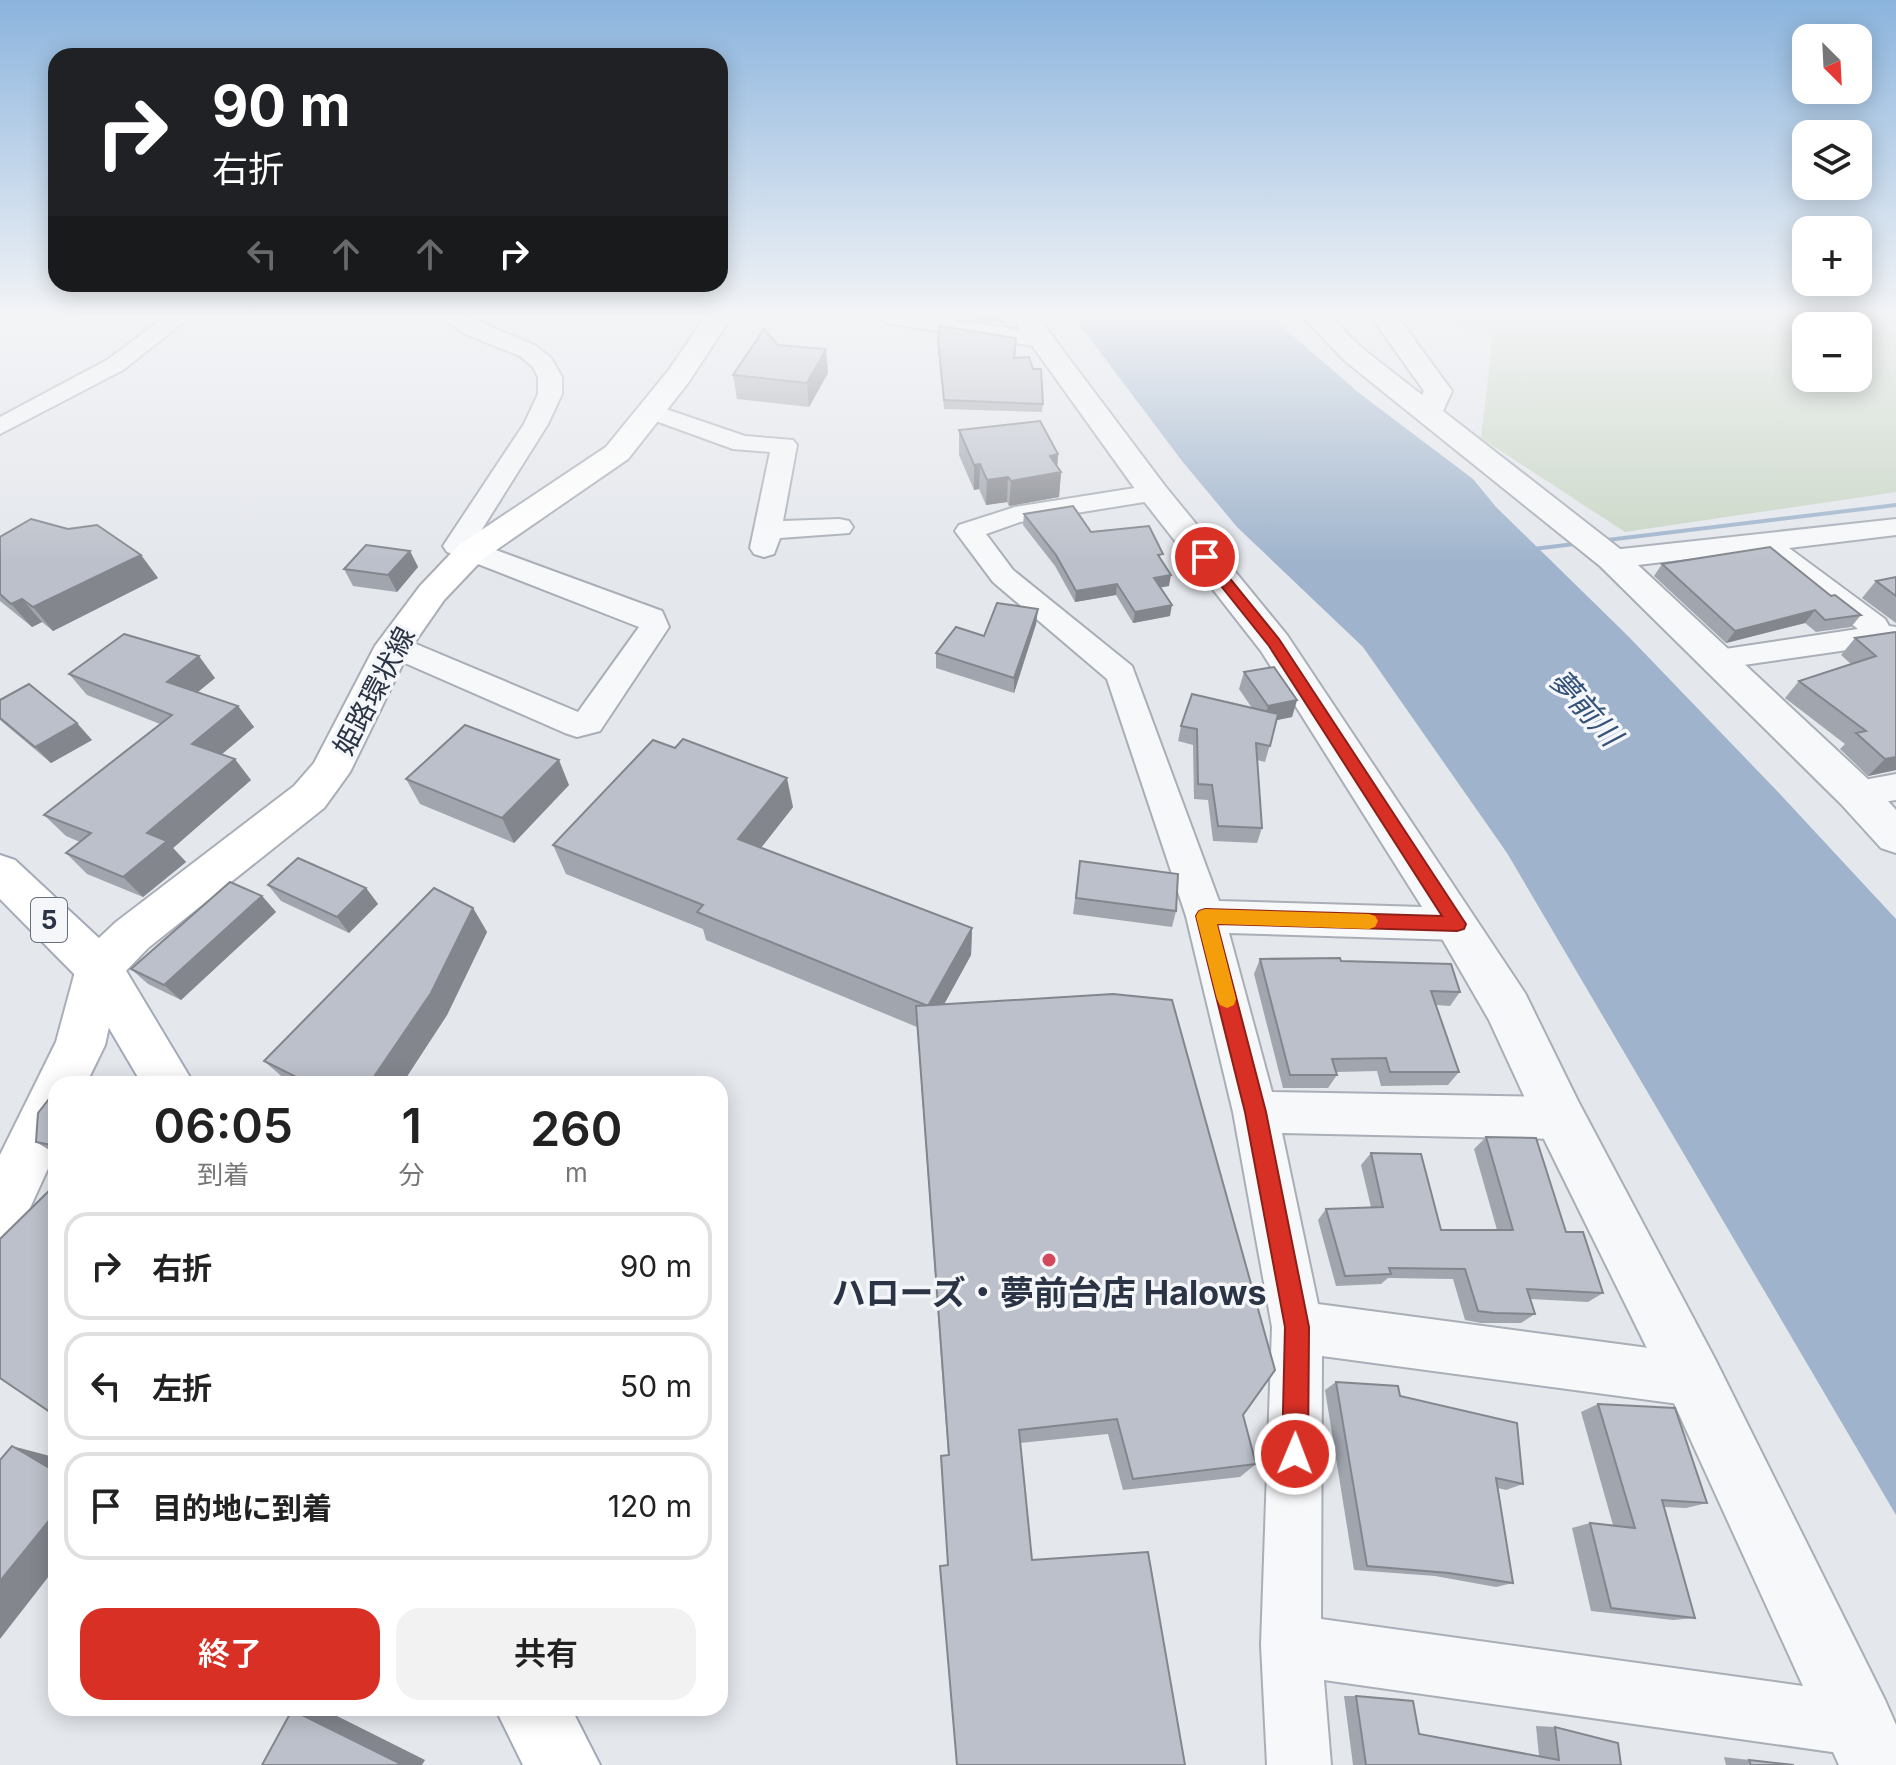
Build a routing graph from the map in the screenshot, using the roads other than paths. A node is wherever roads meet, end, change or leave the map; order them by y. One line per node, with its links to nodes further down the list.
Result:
1 (53, 398): 9 (street)
2 (548, 398): 14 (street)
3 (661, 398): 7 (main road, 姫路環状線)
4 (1084, 398): 10 (street)
5 (1410, 398): 8 (street)
6 (1434, 398): 8 (street)
7 (651, 411): 11 (street); 14 (main road, 姫路環状線)
8 (1428, 412): 15 (street)
9 (0, 427)
10 (1154, 493): 23 (street); 24 (street)
11 (839, 527)
12 (1896, 527): 13 (street)
13 (1762, 541): 15 (street); 16 (street)
14 (471, 552): 17 (main road, 姫路環状線); 17 (street)
15 (1612, 559): 18 (street)
16 (1891, 639): 18 (street)
17 (393, 646): 25 (main road, 姫路環状線)
18 (1716, 659): 20 (street)
19 (1896, 787): 20 (street)
20 (1856, 793): 21 (street)
21 (1896, 837)
22 (0, 872): 25 (main road, 5)
23 (1205, 916): 24 (street); 29 (street)
24 (1457, 924): 30 (street)
25 (99, 968): 26 (main road); 27 (main road, 5)
26 (65, 1076)
27 (164, 1076)
28 (48, 1112): 31 (main road)
29 (1255, 1112): 30 (street); 32 (street)
30 (1560, 1118): 33 (street)
31 (0, 1213)
32 (1297, 1327): 33 (street); 34 (street)
33 (1694, 1380): 36 (street)
34 (1291, 1645): 36 (street); 38 (street)
35 (535, 1716): 37 (main road)
36 (1868, 1745)
37 (563, 1765)
38 (1299, 1765)

